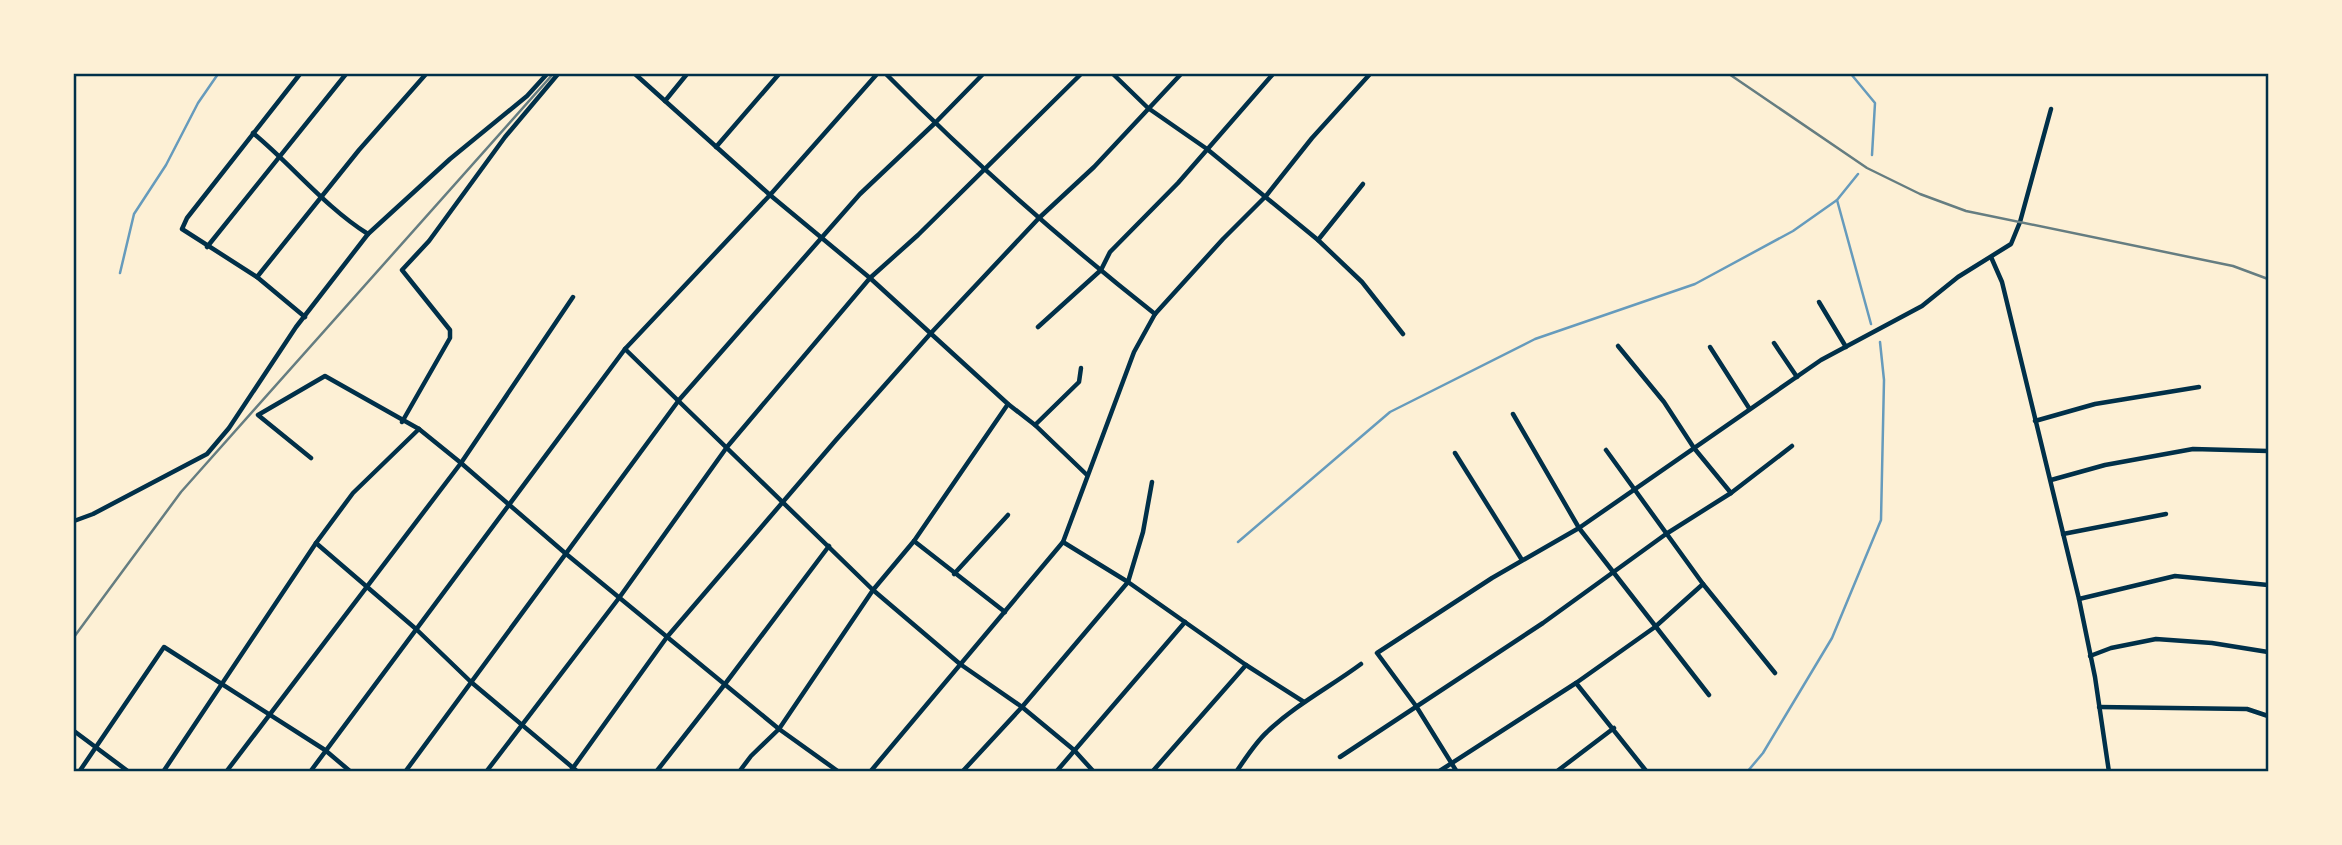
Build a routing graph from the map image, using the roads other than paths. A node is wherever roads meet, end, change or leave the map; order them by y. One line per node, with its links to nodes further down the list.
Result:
1 (300, 74): 21 (street)
2 (346, 74): 24 (street)
3 (426, 74): 28 (street)
4 (547, 74): 31 (street)
5 (558, 74): 59 (street)
6 (635, 74): 17 (street)
7 (687, 74): 17 (street)
8 (779, 74): 22 (street)
9 (877, 74): 27 (street)
10 (886, 74): 20 (street)
11 (983, 74): 20 (street)
12 (1081, 74): 25 (street)
13 (1113, 74): 18 (street)
14 (1181, 74): 18 (street)
15 (1273, 74): 23 (street)
16 (1367, 75): 29 (street)
17 (665, 101): 22 (street)
18 (1148, 108): 23 (street); 30 (street)
19 (2051, 109): 35 (street)
20 (935, 123): 25 (street); 32 (street)
21 (253, 133): 24 (street); 34 (street)
22 (716, 147): 27 (street)
23 (1207, 149): 29 (street); 36 (street)
24 (281, 156): 28 (street); 34 (street)
25 (985, 169): 30 (street); 38 (street)
26 (1363, 184): 33 (street)
27 (770, 195): 32 (street); 50 (street)
28 (322, 197): 31 (street); 37 (street)
29 (1266, 197): 33 (street); 41 (street)
30 (1039, 218): 36 (street); 44 (street)
31 (368, 234): 42 (street)
32 (821, 239): 38 (street); 54 (street)
33 (1318, 240): 45 (street)
34 (207, 247): 37 (street)
35 (1992, 257): 48 (street); 58 (street)
36 (1101, 270): 41 (street); 43 (street)
37 (257, 277): 42 (street)
38 (870, 278): 44 (street); 63 (street)
39 (573, 297): 69 (street)
40 (1819, 302): 48 (street)
41 (1155, 314): 70 (street)
42 (304, 317): 79 (street)
43 (1038, 327)
44 (931, 333): 55 (street); 75 (street)
45 (1404, 334)
46 (1774, 343): 52 (street)
47 (1618, 346): 64 (street)
48 (1846, 346): 52 (street)
49 (1710, 347): 56 (street)
50 (625, 349): 54 (street); 76 (street)
51 (1081, 368): 60 (street)
52 (1797, 377): 56 (street)
53 (2199, 387): 58 (street)
54 (679, 400): 63 (street); 87 (street)
55 (1008, 404): 60 (street); 83 (street)
56 (1749, 408): 64 (street)
57 (1513, 414): 80 (street)
58 (2035, 421): 71 (street)
59 (402, 422): 61 (street); 68 (street)
60 (1035, 425): 70 (street)
61 (419, 429): 69 (street); 85 (street)
62 (1792, 446): 74 (street)
63 (727, 447): 75 (street); 96 (street)
64 (1694, 448): 73 (street); 74 (street)
65 (1606, 450): 73 (street)
66 (2269, 451): 71 (street)
67 (1455, 453): 88 (street)
68 (311, 458)
69 (461, 463): 76 (street); 94 (street)
70 (1087, 475): 84 (street)
71 (2051, 480): 82 (street)
72 (1152, 482): 91 (street)
73 (1635, 489): 80 (street); 81 (street)
74 (1731, 493): 81 (street)
75 (783, 501): 86 (street); 102 (street)
76 (509, 504): 87 (street); 101 (street)
77 (2166, 514): 82 (street)
78 (1008, 515): 90 (street)
79 (74, 521)
80 (1579, 528): 88 (street); 89 (street)
81 (1666, 534): 89 (street); 92 (street)
82 (2063, 534): 97 (street)
83 (914, 541): 90 (street); 95 (street)
84 (1063, 542): 91 (street); 98 (street)
85 (316, 544): 94 (street); 109 (street)
86 (829, 546): 95 (street); 112 (street)
87 (565, 553): 96 (street); 110 (street)
88 (1522, 560): 116 (street)
89 (1613, 573): 100 (street); 116 (street)
90 (954, 574): 98 (street)
91 (1128, 582): 99 (street); 115 (street)
92 (1703, 584): 100 (street); 108 (street)
93 (2269, 585): 97 (street)
94 (366, 587): 101 (street); 118 (street)
95 (873, 590): 105 (street); 122 (street)
96 (619, 598): 102 (street); 120 (street)
97 (2079, 599): 104 (street)
98 (1005, 612): 105 (street)
99 (1185, 622): 107 (street); 126 (street)
100 (1655, 627): 111 (street); 113 (street)
101 (416, 629): 110 (street); 125 (street)
102 (667, 637): 112 (street); 129 (street)
103 (2269, 652): 104 (street)
104 (2090, 656): 117 (street)
105 (960, 664): 115 (street); 141 (street)
106 (1361, 664): 114 (street)
107 (1246, 666): 114 (street); 145 (street)
108 (1775, 673)
109 (221, 682): 118 (street); 124 (street); 132 (street)
110 (471, 682): 120 (street); 136 (street)
111 (1577, 683): 121 (street); 128 (street)
112 (725, 684): 122 (street); 138 (street)
113 (1709, 695)
114 (1304, 702): 146 (street)
115 (1023, 706): 126 (street); 142 (street)
116 (1416, 706): 127 (street); 128 (street)
117 (2099, 707): 119 (street); 151 (street)
118 (268, 715): 125 (street); 133 (street)
119 (2269, 716)
120 (523, 725): 129 (street); 137 (street)
121 (1614, 728): 149 (street); 150 (street)
122 (779, 729): 139 (street); 140 (street)
123 (74, 731): 124 (street)
124 (96, 745): 130 (street); 131 (street)
125 (326, 750): 134 (street); 135 (street)
126 (1074, 750): 143 (street); 144 (street)
127 (1340, 757)
128 (1452, 764): 147 (street); 148 (street)
129 (574, 770)
130 (79, 772)
131 (130, 772)
132 (163, 772)
133 (226, 772)
134 (310, 772)
135 (351, 772)
136 (405, 772)
137 (486, 772)
138 (656, 772)
139 (739, 772)
140 (839, 772)
141 (870, 772)
142 (962, 772)
143 (1056, 772)
144 (1094, 772)
145 (1152, 772)
146 (1237, 772)
147 (1438, 772)
148 (1457, 772)
149 (1556, 772)
150 (1647, 772)
151 (2109, 772)

